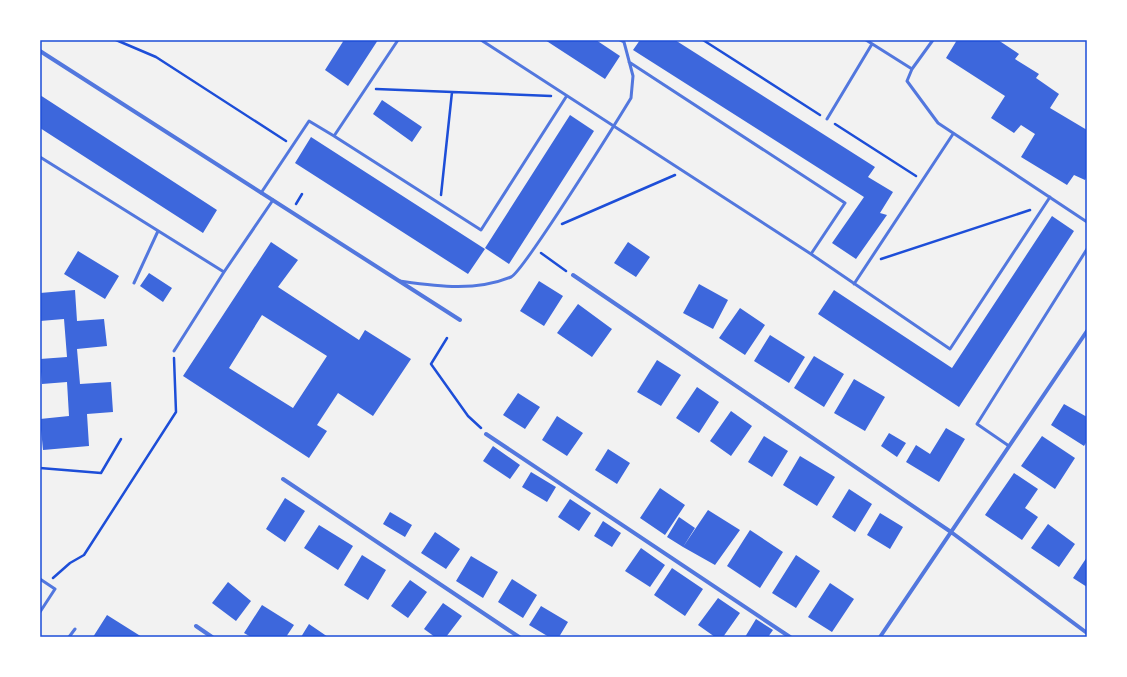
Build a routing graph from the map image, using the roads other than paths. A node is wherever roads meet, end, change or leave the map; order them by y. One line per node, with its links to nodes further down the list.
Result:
1 (398, 40): 14 (lane)
2 (481, 40): 10 (lane)
3 (620, 40): 8 (lane)
4 (866, 40): 6 (lane)
5 (933, 40): 9 (lane)
6 (872, 44): 9 (lane); 11 (lane)
7 (40, 51): 16 (street)
8 (629, 62): 12 (lane); 22 (lane)
9 (912, 69): 13 (lane)
10 (566, 97): 12 (lane); 14 (lane)
11 (827, 119)
12 (613, 126): 22 (lane); 25 (lane)
13 (953, 134): 17 (lane); 27 (lane)
14 (334, 136): 16 (lane)
15 (40, 157): 20 (lane)
16 (261, 193): 18 (street)
17 (1050, 197): 19 (lane); 27 (lane)
18 (272, 200): 23 (lane); 25 (street)
19 (1087, 222)
20 (158, 231): 23 (lane); 26 (lane)
21 (1087, 249): 32 (lane)
22 (811, 254): 27 (lane)
23 (224, 272): 30 (lane)
24 (573, 276): 34 (street)
25 (398, 280): 28 (street)
26 (134, 283)
27 (854, 284)
28 (460, 320)
29 (1087, 332): 32 (street)
30 (174, 351)
31 (486, 434): 43 (street)
32 (1009, 446): 34 (street)
33 (283, 479): 42 (street)
34 (951, 532): 39 (street); 44 (street)
35 (40, 579): 36 (lane)
36 (40, 612)
37 (196, 626): 41 (street)
38 (75, 629): 40 (lane)
39 (1087, 633)
40 (70, 637)
41 (212, 637)
42 (519, 637)
43 (790, 637)
44 (880, 637)

